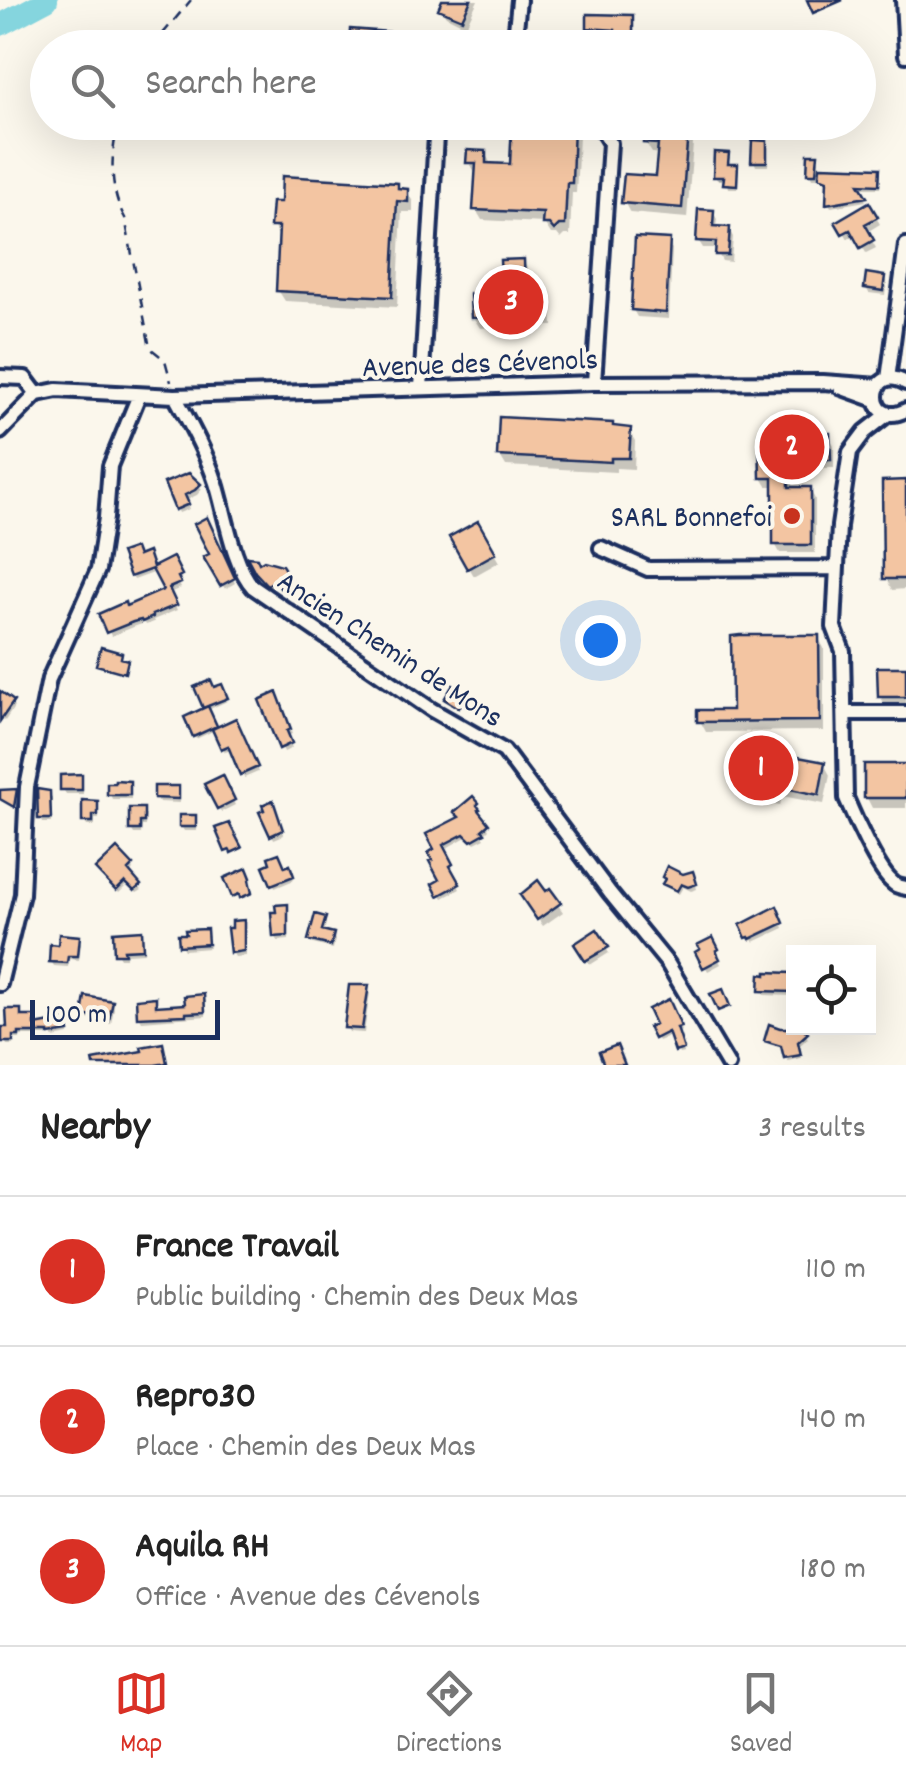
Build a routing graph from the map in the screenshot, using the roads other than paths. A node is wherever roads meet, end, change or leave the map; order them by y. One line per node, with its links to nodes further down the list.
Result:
1 (520, 0): 3 (street)
2 (903, 0): 4 (street)
3 (516, 30)
4 (906, 55)
5 (436, 140): 13 (street)
6 (608, 140): 9 (street)
7 (906, 245): 11 (street)
8 (0, 378): 14 (street)
9 (594, 382): 10 (street, Avenue des Cévenols); 13 (street, Avenue des Cévenols)
10 (823, 382): 11 (street, Avenue des Cévenols); 17 (street, Avenue des Cévenols)
11 (883, 382): 12 (street, Avenue des Cévenols); 17 (street)
12 (906, 382)
13 (420, 388): 16 (street, Avenue des Cévenols)
14 (37, 394): 15 (street, Avenue des Cévenols); 19 (street)
15 (140, 395): 16 (street, Avenue des Cévenols); 25 (street)
16 (175, 396): 26 (street, Ancien Chemin de Mons)
17 (881, 407): 18 (street); 21 (street)
18 (906, 410)
19 (0, 432)
20 (601, 548): 21 (street)
21 (836, 568): 22 (street)
22 (846, 713): 23 (street); 24 (street)
23 (906, 713)
24 (906, 888)
25 (0, 984)
26 (728, 1065)

